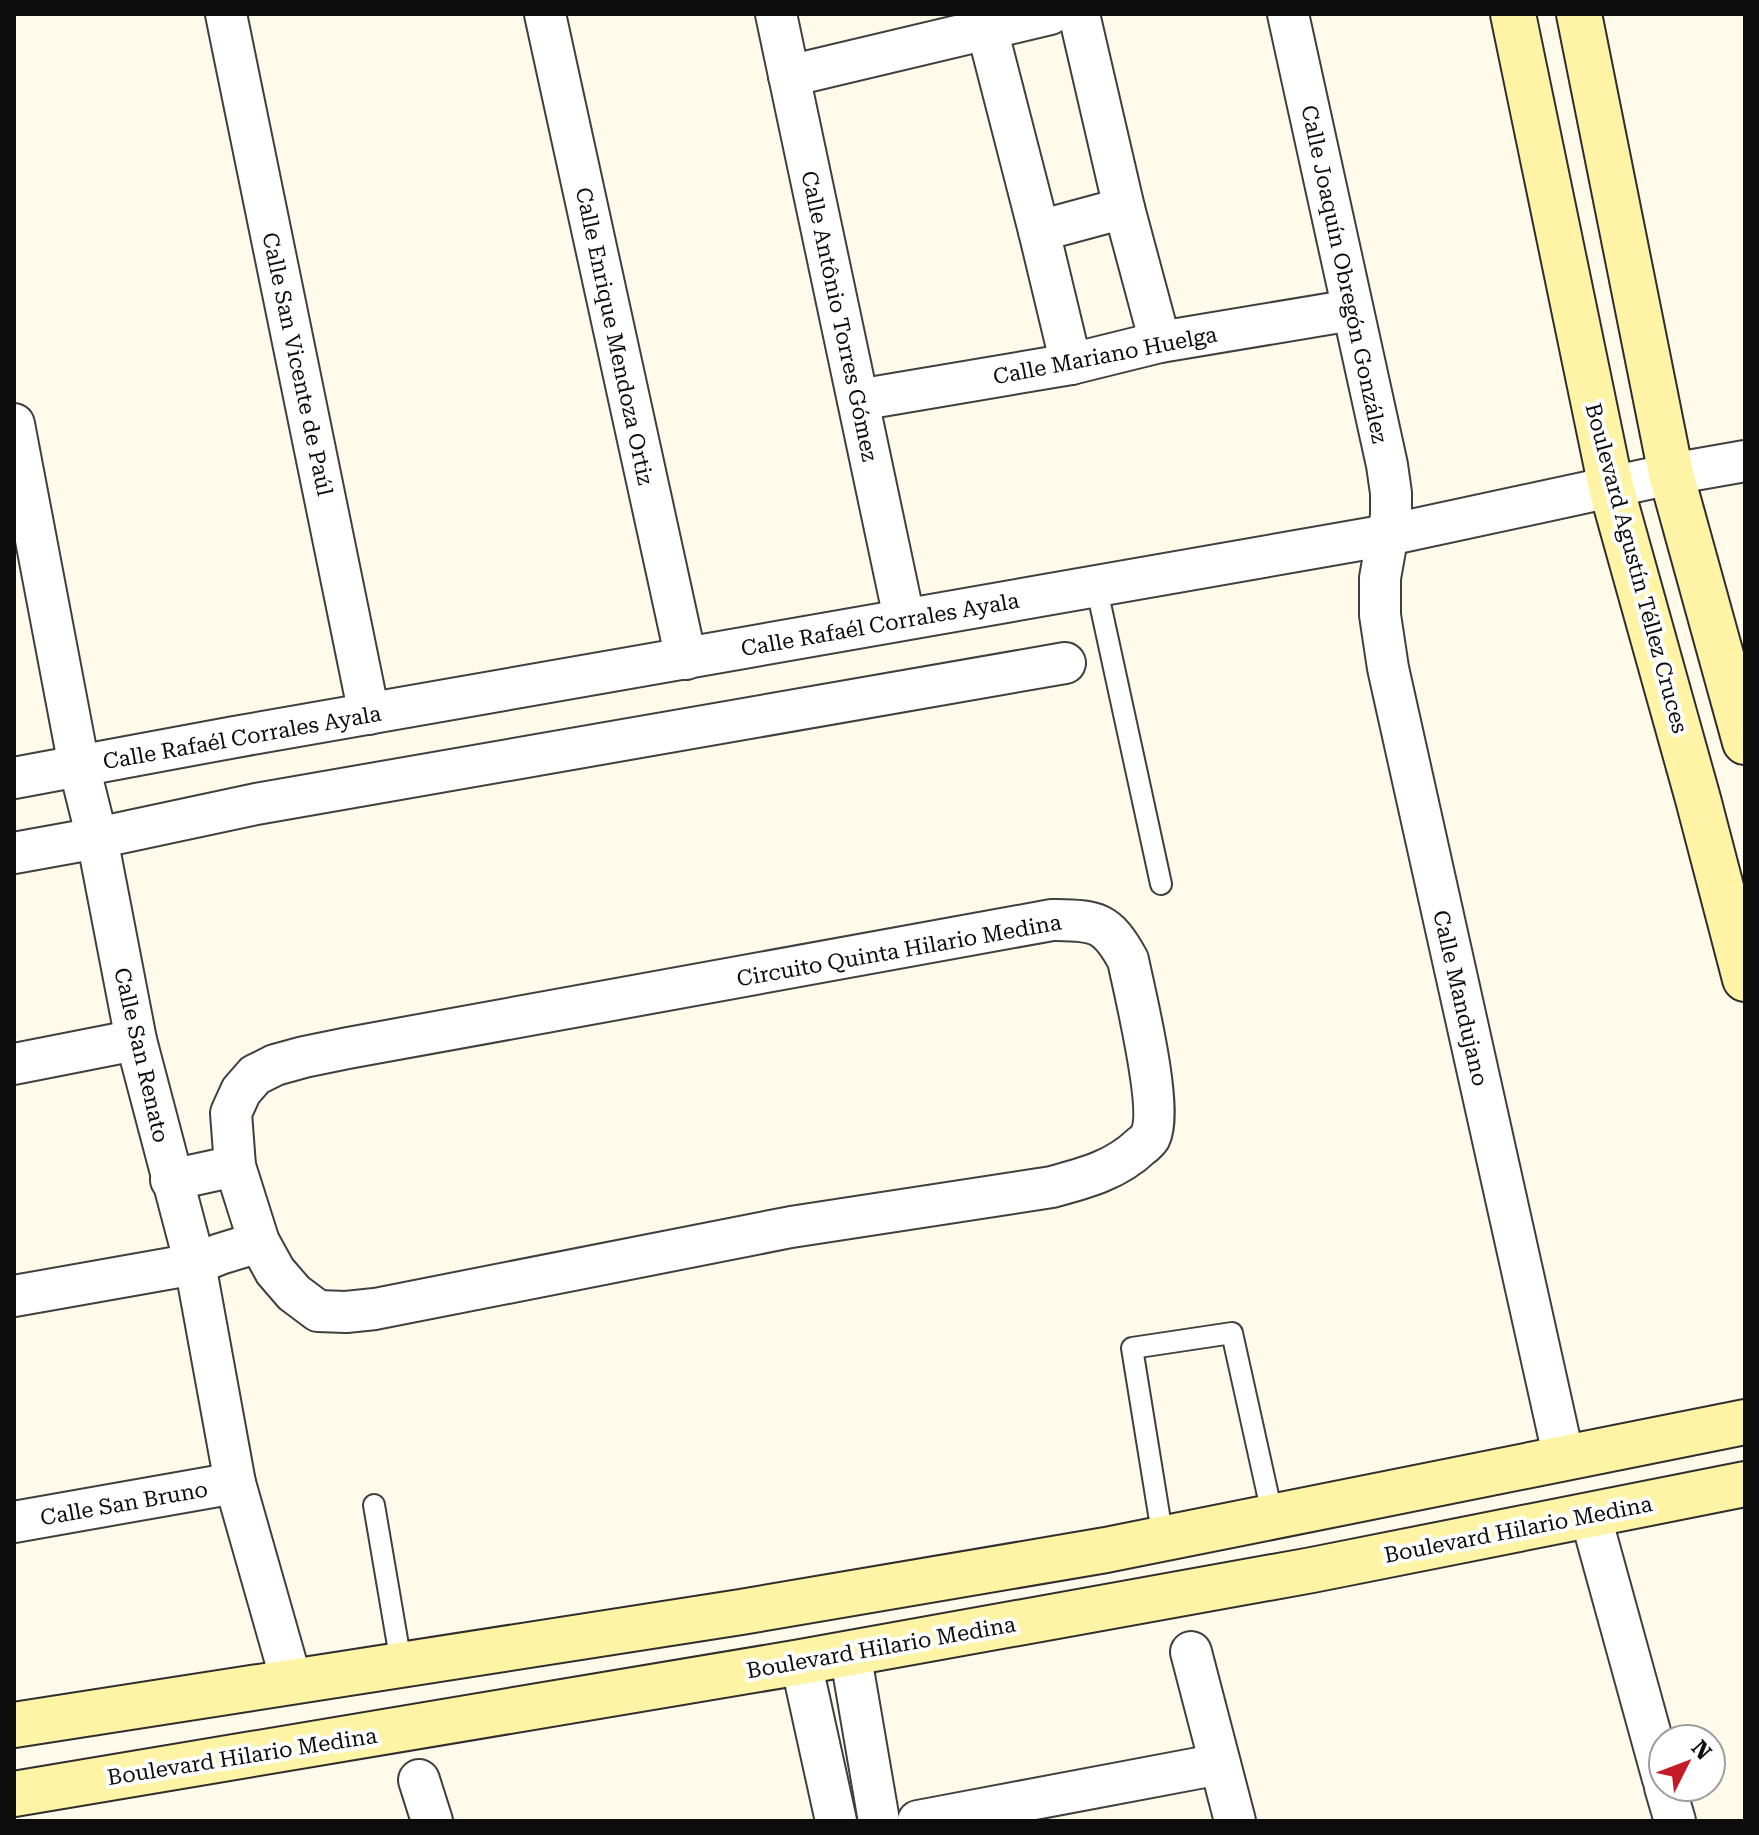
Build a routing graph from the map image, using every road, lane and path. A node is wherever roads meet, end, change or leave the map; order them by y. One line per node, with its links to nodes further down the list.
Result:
1 (226, 14): 26 (street, Calle San Vicente de Paúl)
2 (545, 14): 24 (street, Calle Enrique Mendoza Ortiz)
3 (776, 14): 10 (street, Calle Antônio Torres Gómez)
4 (1050, 14): 9 (street)
5 (1079, 14): 11 (street)
6 (1288, 14): 13 (street, Calle Joaquín Obregón González)
7 (1513, 14): 20 (main road, Boulevard Agustín Téllez Cruces)
8 (1579, 14): 19 (main road)
9 (987, 29): 10 (street); 12 (street)
10 (789, 76): 16 (street, Calle Antônio Torres Gómez)
11 (1124, 208): 12 (street); 14 (street)
12 (1039, 231): 15 (street)
13 (1352, 310): 14 (street, Calle Mariano Huelga); 21 (street, Calle Joaquín Obregón González)
14 (1160, 342): 15 (street, Calle Mariano Huelga)
15 (1071, 364): 16 (street, Calle Mariano Huelga)
16 (858, 400): 23 (street, Calle Antônio Torres Gómez)
17 (14, 424): 28 (street, Calle San Renato)
18 (1745, 461): 19 (street, Calle Rafaél Corrales Ayala)
19 (1671, 474): 20 (street, Calle Rafaél Corrales Ayala); 27 (main road)
20 (1611, 487): 21 (street, Calle Rafaél Corrales Ayala); 33 (main road, Boulevard Agustín Téllez Cruces)
21 (1388, 535): 22 (street, Calle Rafaél Corrales Ayala); 42 (street, Calle Mandujano)
22 (1096, 585): 23 (street, Calle Rafaél Corrales Ayala); 32 (lane)
23 (904, 618): 24 (street, Calle Rafaél Corrales Ayala)
24 (686, 659): 26 (street, Calle Rafaél Corrales Ayala)
25 (1065, 663): 30 (street)
26 (369, 714): 28 (street, Calle Rafaél Corrales Ayala)
27 (1745, 742)
28 (79, 766): 29 (street, Calle Rafaél Corrales Ayala); 30 (street, Calle San Renato)
29 (14, 778)
30 (97, 838): 31 (street); 34 (street, Calle San Renato)
31 (14, 853)
32 (1161, 884)
33 (1745, 979)
34 (136, 1040): 35 (street); 37 (street, Calle San Renato)
35 (14, 1064)
36 (235, 1166): 37 (street); 38 (street, Circuito Quinta Hilario Medina); 38 (street, Circuito Quinta Hilario Medina)
37 (171, 1180): 39 (street, Calle San Renato)
38 (259, 1242): 39 (street)
39 (195, 1264): 40 (street); 43 (street, Calle San Renato)
40 (14, 1296)
41 (1745, 1422): 42 (main road)
42 (1564, 1459): 47 (main road)
43 (235, 1483): 48 (street, Calle San Bruno); 54 (street, Calle San Renato)
44 (1745, 1484): 46 (main road, Boulevard Hilario Medina)
45 (374, 1505): 53 (lane)
46 (1590, 1514): 50 (main road, Boulevard Hilario Medina); 55 (street)
47 (1273, 1518): 49 (main road); 49 (lane)
48 (14, 1522)
49 (1163, 1539): 53 (main road)
50 (850, 1652): 52 (main road, Boulevard Hilario Medina); 62 (street)
51 (1191, 1652): 57 (street)
52 (801, 1662): 59 (main road, Boulevard Hilario Medina); 61 (street)
53 (401, 1663): 54 (main road)
54 (291, 1680): 56 (main road)
55 (1648, 1723)
56 (14, 1725)
57 (1220, 1764): 63 (street); 64 (street)
58 (419, 1780): 60 (street)
59 (14, 1794)
60 (432, 1821)
61 (836, 1821)
62 (879, 1821)
63 (918, 1821)
64 (1235, 1821)

